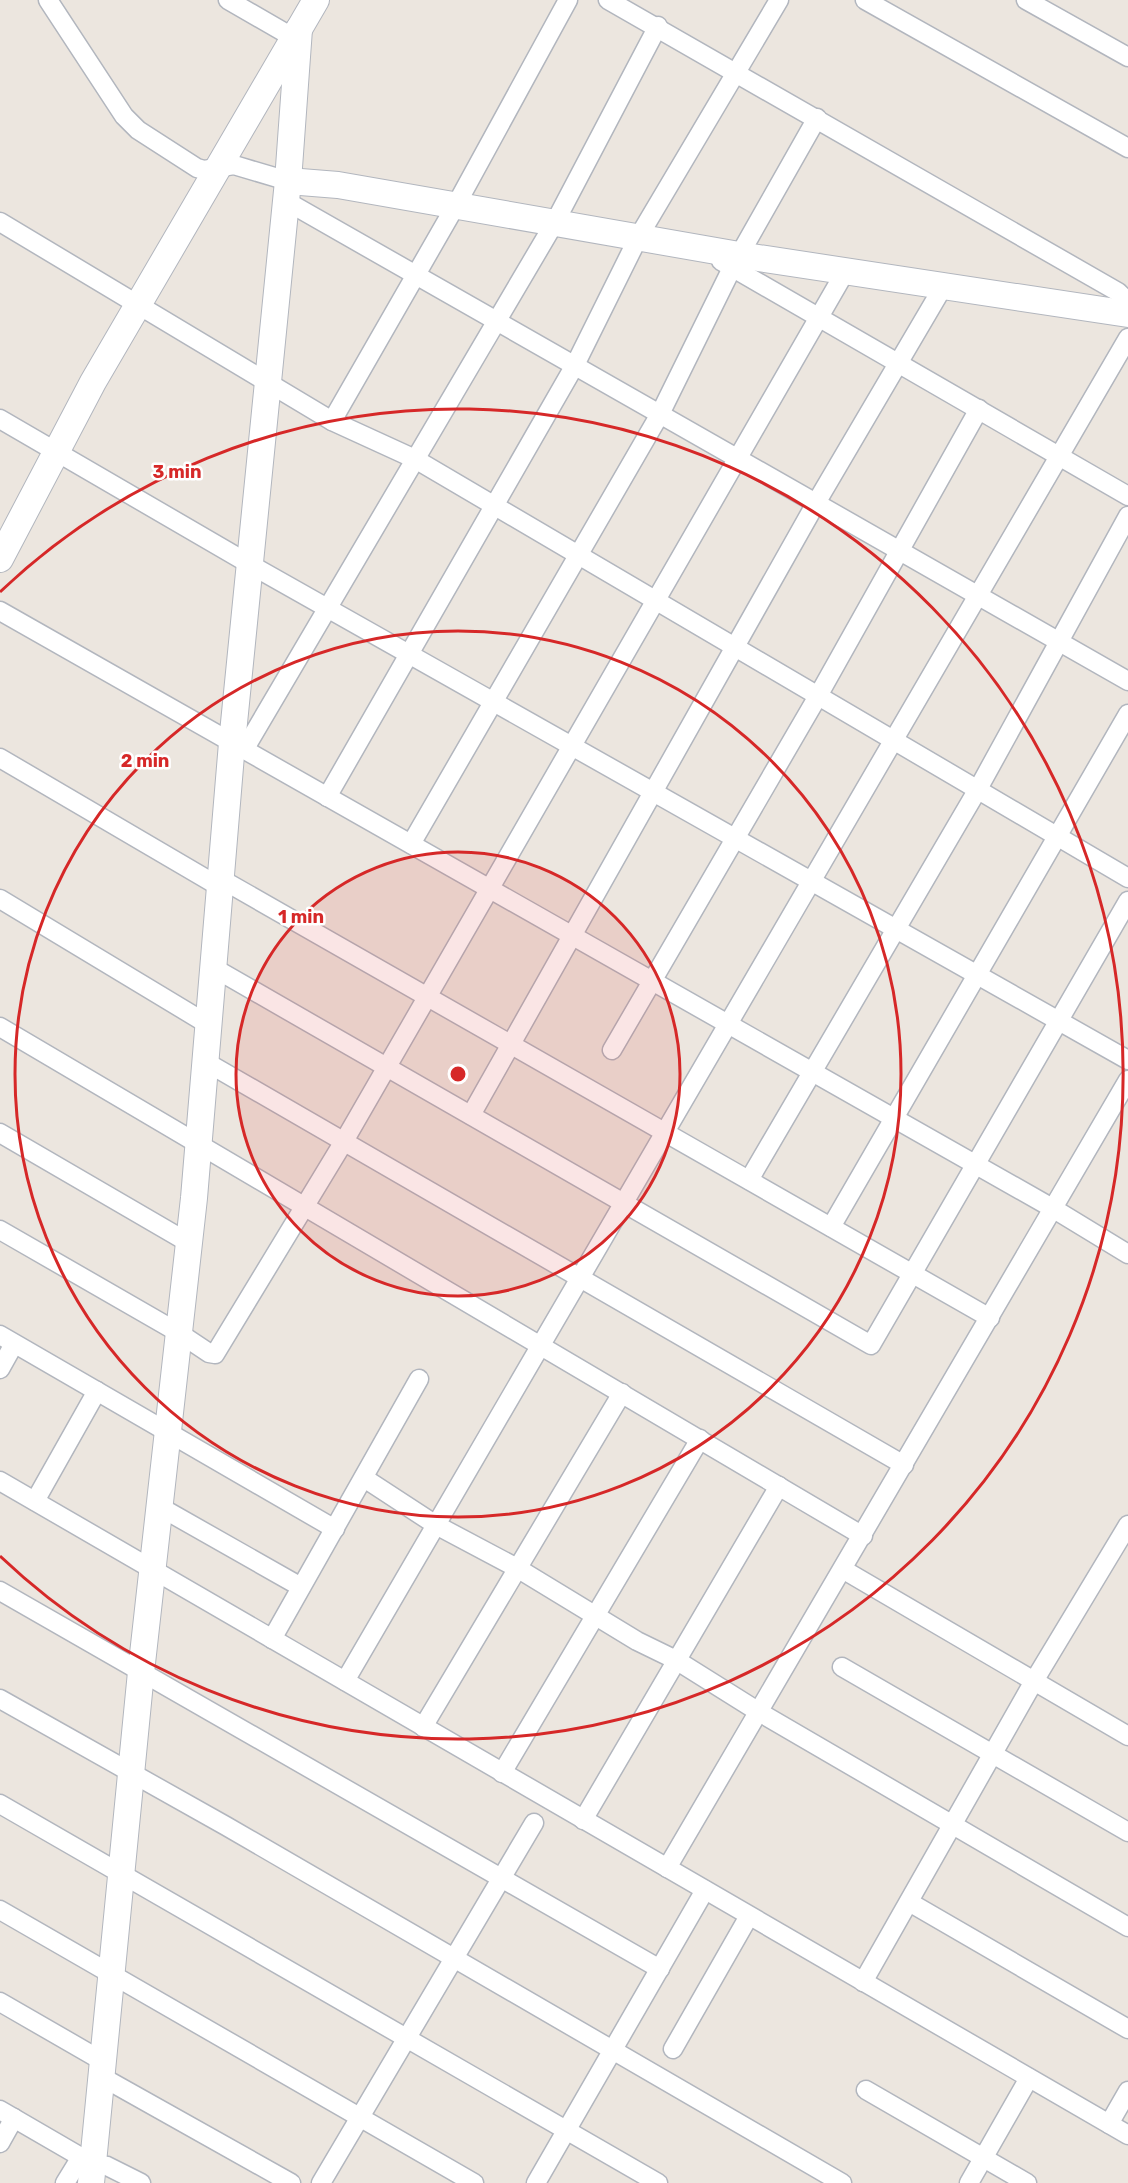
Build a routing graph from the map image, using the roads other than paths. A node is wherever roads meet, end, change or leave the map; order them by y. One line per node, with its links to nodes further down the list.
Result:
1 (48, 0): 15 (street)
2 (228, 0): 10 (street)
3 (316, 0): 10 (main road)
4 (568, 0): 17 (street)
5 (608, 0): 9 (street)
6 (779, 0): 12 (street)
7 (865, 0): 14 (street)
8 (1026, 0): 11 (street)
9 (658, 26): 12 (street); 19 (street)
10 (297, 34): 15 (main road); 16 (main road)
11 (1128, 57)
12 (735, 73): 13 (street); 20 (street)
13 (817, 118): 21 (street); 26 (street)
14 (1128, 148)
15 (208, 167): 16 (street); 25 (main road)
16 (287, 191): 17 (main road); 23 (street); 33 (main road)
17 (456, 205): 19 (main road); 23 (street)
18 (0, 222): 25 (street)
19 (555, 222): 20 (main road); 29 (street)
20 (639, 236): 21 (main road); 32 (street)
21 (735, 261): 22 (main road); 28 (street); 35 (street)
22 (845, 272): 24 (main road); 28 (street)
23 (416, 274): 29 (street); 37 (street)
24 (943, 287): 27 (main road); 31 (street)
25 (131, 302): 33 (street); 38 (main road)
26 (1128, 302)
27 (1128, 314)
28 (819, 317): 31 (street); 40 (street)
29 (497, 321): 32 (street); 41 (street)
30 (1128, 338): 39 (street)
31 (899, 362): 34 (street); 43 (street)
32 (575, 365): 35 (street); 44 (street)
33 (267, 384): 37 (street); 49 (main road)
34 (979, 409): 39 (street); 46 (street)
35 (660, 414): 40 (street); 47 (street)
36 (0, 419): 38 (street)
37 (332, 421): 41 (street)
38 (57, 452): 48 (main road); 49 (street)
39 (1059, 456): 42 (street); 50 (street)
40 (737, 458): 43 (street); 51 (street)
41 (415, 459): 44 (street); 52 (street)
42 (1128, 495)
43 (816, 503): 46 (street); 55 (street)
44 (494, 506): 47 (street); 56 (street)
45 (1128, 516): 54 (street)
46 (899, 550): 50 (street); 58 (street)
47 (578, 555): 51 (street); 59 (street)
48 (0, 559)
49 (251, 565): 52 (street); 62 (main road)
50 (978, 595): 54 (street); 61 (street)
51 (656, 600): 55 (street); 63 (street)
52 (327, 608): 56 (street); 62 (street)
53 (0, 611): 62 (street)
54 (1060, 642): 57 (street); 65 (street)
55 (735, 647): 58 (street); 66 (street)
56 (409, 654): 59 (street); 67 (street)
57 (1128, 681)
58 (818, 696): 61 (street); 69 (street)
59 (493, 702): 63 (street); 70 (street)
60 (1128, 714): 68 (street)
61 (894, 740): 65 (street); 72 (street)
62 (238, 746): 67 (street); 73 (main road)
63 (572, 746): 66 (street); 74 (street)
64 (0, 758): 73 (street)
65 (978, 789): 68 (street); 77 (street)
66 (653, 792): 69 (street); 78 (street)
67 (327, 797): 70 (street)
68 (1057, 836): 71 (street); 80 (street)
69 (734, 837): 72 (street); 81 (street)
70 (411, 844): 74 (street)
71 (1128, 878)
72 (812, 881): 77 (street); 84 (street)
73 (221, 883): 79 (main road); 82 (street)
74 (490, 890): 78 (street); 82 (street)
75 (0, 899): 85 (street)
76 (1128, 902): 83 (street)
77 (896, 929): 80 (street); 92 (street)
78 (572, 936): 81 (street); 87 (street)
79 (214, 968): 85 (main road); 91 (street)
80 (977, 975): 83 (street); 95 (street)
81 (651, 981): 84 (street); 88 (street)
82 (428, 997): 87 (street); 91 (street)
83 (1059, 1021): 89 (street); 100 (street)
84 (728, 1024): 92 (street); 96 (street)
85 (209, 1025): 90 (main road)
86 (0, 1027): 99 (street)
87 (511, 1044): 94 (street); 96 (street)
88 (612, 1050)
89 (1128, 1060)
90 (206, 1062): 98 (street); 99 (main road)
91 (387, 1067): 94 (street); 98 (street)
92 (812, 1071): 95 (street); 101 (street)
93 (1128, 1080): 104 (street)
94 (471, 1115): 102 (street)
95 (894, 1118): 100 (street); 105 (street)
96 (665, 1132): 101 (street); 102 (street)
97 (0, 1133): 107 (street)
98 (343, 1143): 103 (street); 110 (street)
99 (199, 1144): 103 (street); 107 (main road)
100 (976, 1164): 104 (street); 109 (street)
101 (749, 1180): 105 (street)
102 (624, 1203): 109 (street); 110 (street)
103 (305, 1207): 112 (street); 114 (street)
104 (1054, 1209): 108 (street); 111 (street)
105 (831, 1227): 109 (street)
106 (0, 1230): 112 (street)
107 (189, 1243): 112 (main road)
108 (1128, 1254)
109 (913, 1274): 111 (street)
110 (580, 1278): 114 (street); 121 (street)
111 (990, 1318): 121 (street)
112 (179, 1333): 119 (main road)
113 (7, 1340): 115 (street); 117 (street)
114 (541, 1346): 118 (street); 127 (street)
115 (0, 1369)
116 (419, 1379): 122 (street)
117 (96, 1391): 119 (street); 125 (street)
118 (622, 1393): 120 (street); 131 (street)
119 (169, 1433): 126 (main road); 129 (street)
120 (700, 1439): 124 (street); 136 (street)
121 (904, 1465): 130 (street)
122 (364, 1478): 127 (street); 129 (street)
123 (0, 1481): 125 (street)
124 (779, 1486): 130 (street); 138 (street)
125 (35, 1501): 132 (street)
126 (160, 1507): 132 (main road); 134 (street)
127 (436, 1525): 131 (street); 141 (street)
128 (1128, 1525): 142 (street)
129 (335, 1529): 134 (street)
130 (863, 1536): 133 (street)
131 (517, 1568): 136 (street); 145 (street)
132 (153, 1570): 137 (street); 140 (main road)
133 (844, 1570): 142 (street); 144 (street)
134 (301, 1587): 137 (street)
135 (0, 1591): 140 (street)
136 (595, 1615): 138 (street); 148 (street)
137 (272, 1639): 141 (street)
138 (676, 1660): 144 (street); 151 (street)
139 (842, 1668): 147 (street)
140 (141, 1672): 149 (main road); 157 (street)
141 (345, 1681): 145 (street)
142 (1034, 1681): 146 (street); 147 (street)
143 (0, 1699): 149 (street)
144 (759, 1712): 153 (street); 155 (street)
145 (423, 1727): 148 (street)
146 (1128, 1736)
147 (994, 1754): 153 (street); 154 (street)
148 (502, 1773): 151 (street)
149 (132, 1774): 156 (main road); 163 (street)
150 (0, 1804): 156 (street)
151 (583, 1820): 155 (street)
152 (534, 1823): 157 (street)
153 (951, 1825): 159 (street); 162 (street)
154 (1128, 1832)
155 (667, 1868): 158 (street)
156 (122, 1874): 165 (main road); 169 (street)
157 (502, 1878): 163 (street); 164 (street)
158 (705, 1890): 161 (street); 164 (street)
159 (909, 1902): 166 (street); 168 (street)
160 (0, 1910): 165 (street)
161 (749, 1916): 166 (street); 170 (street)
162 (1128, 1927)
163 (453, 1959): 169 (street); 171 (street)
164 (660, 1969): 171 (street)
165 (112, 1975): 172 (main road); 177 (street)
166 (863, 1982): 173 (street)
167 (0, 2002): 172 (street)
168 (1128, 2029)
169 (406, 2037): 177 (street); 179 (street)
170 (673, 2049)
171 (612, 2051): 179 (street); 191 (street)
172 (103, 2069): 183 (main road); 187 (street)
173 (1029, 2078): 178 (street); 182 (street)
174 (866, 2090): 182 (street)
175 (1128, 2091): 178 (street)
176 (7, 2114): 181 (street); 183 (street)
177 (360, 2119): 188 (street); 189 (street)
178 (1109, 2124): 180 (street)
179 (567, 2129): 184 (street); 190 (street)
180 (1128, 2135)
181 (0, 2143)
182 (983, 2158): 192 (street); 193 (street)
183 (89, 2168): 185 (street); 186 (street)
184 (544, 2180)
185 (65, 2183)
186 (141, 2183)
187 (291, 2183)
188 (321, 2183)
189 (474, 2183)
190 (658, 2183)
191 (842, 2183)
192 (969, 2183)
193 (1027, 2183)

